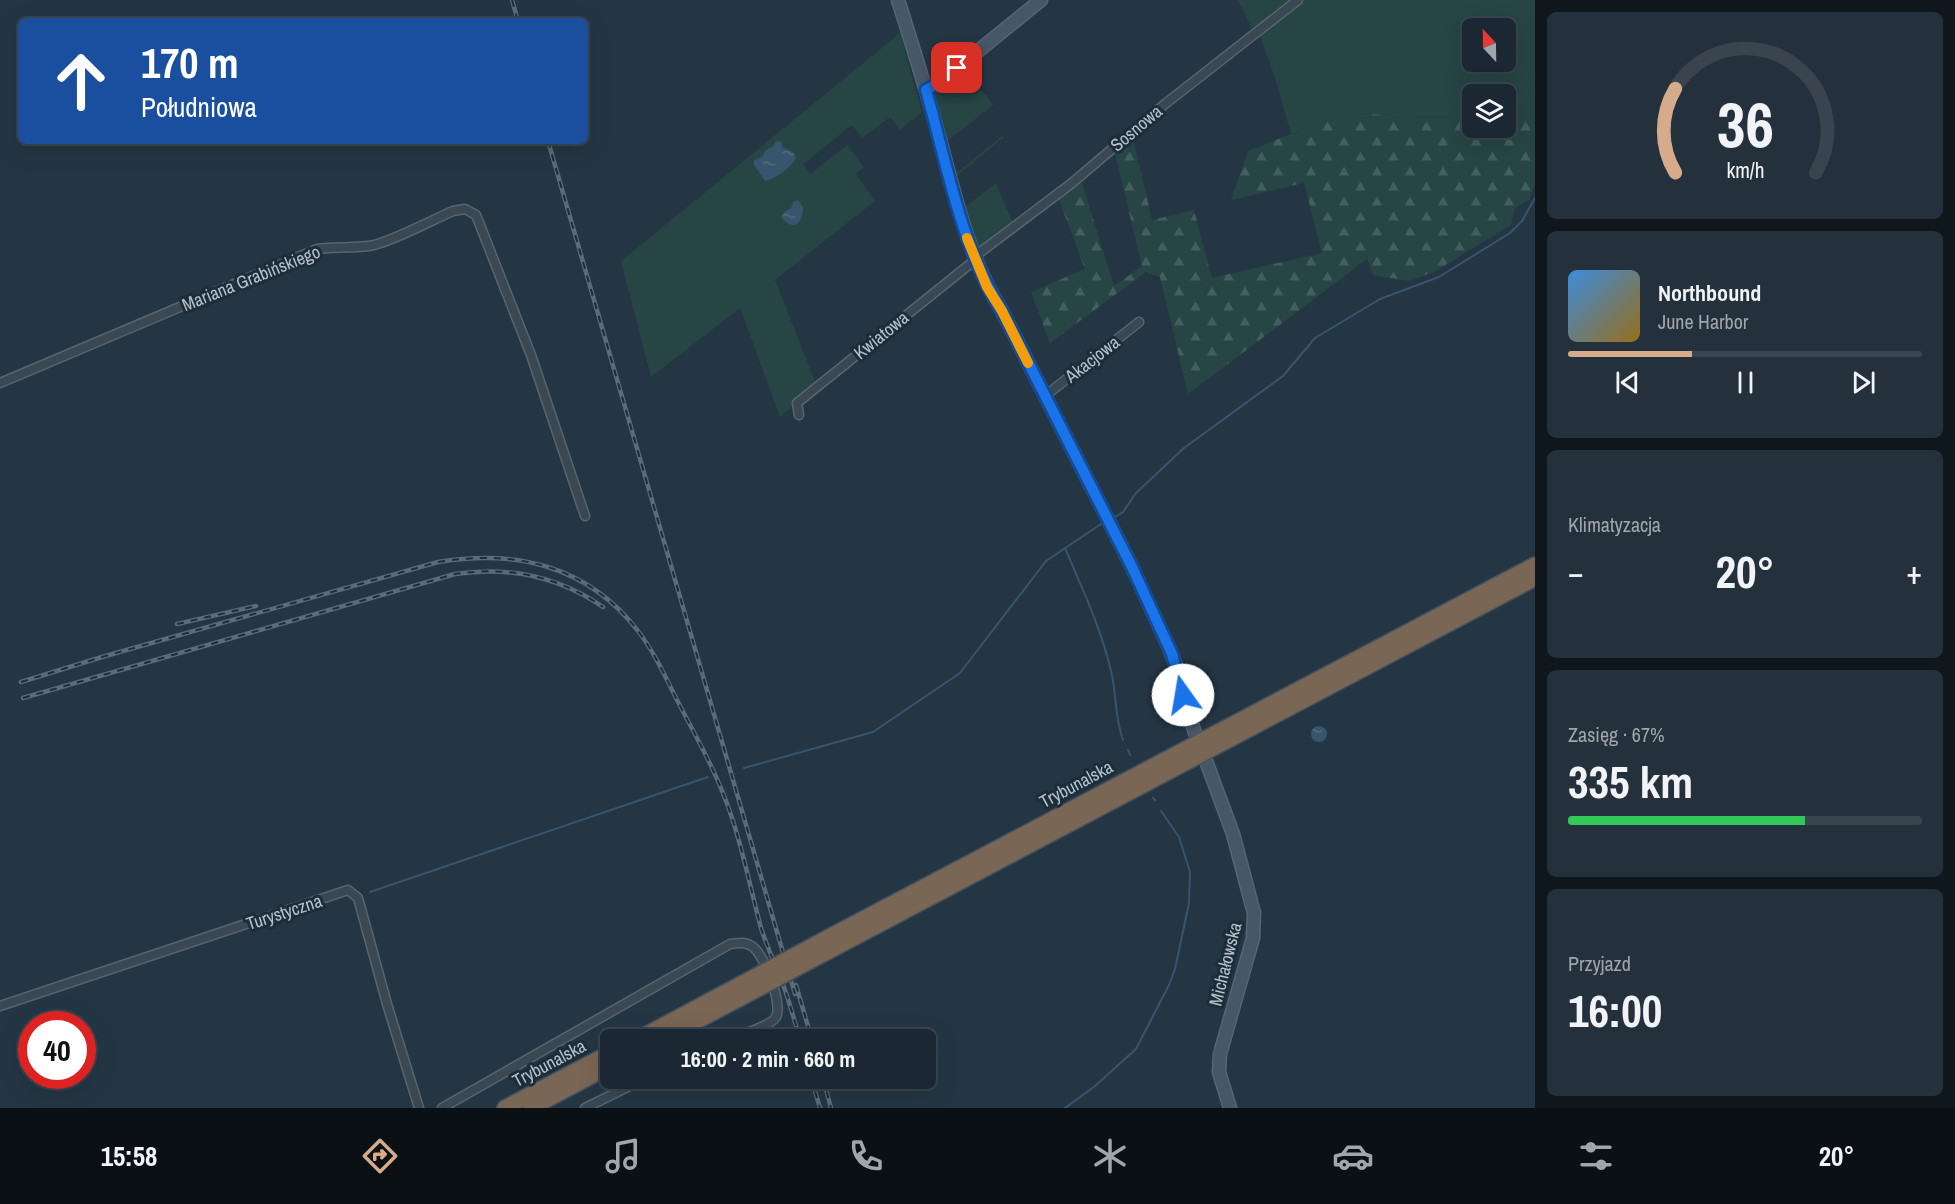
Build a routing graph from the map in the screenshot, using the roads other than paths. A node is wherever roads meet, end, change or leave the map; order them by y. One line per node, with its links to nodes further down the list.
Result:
1 (898, 0): 4 (street)
2 (1041, 0): 4 (street)
3 (1298, 0): 5 (street, Sosnowa)
4 (926, 90): 5 (street)
5 (974, 259): 8 (street); 9 (street, Kwiatowa)
6 (1139, 322): 8 (street, Akacjowa)
7 (0, 382): 10 (street, Mariana Grabińskiego)
8 (1045, 396): 13 (street)
9 (799, 415)
10 (585, 516)
11 (1535, 565): 15 (highway, Trybunalska)
12 (1535, 578): 15 (highway, Trybunalska)
13 (1195, 733)
14 (1206, 761): 29 (street, Michałowska)
15 (819, 950): 16 (highway, Trybunalska, bridge)
16 (763, 979): 18 (highway, Trybunalska); 19 (highway, Trybunalska)
17 (0, 1006): 24 (street, Turystyczna)
18 (659, 1029)
19 (679, 1029)
20 (756, 1029): 25 (street)
21 (600, 1058): 26 (highway, Trybunalska)
22 (600, 1071): 27 (highway, Trybunalska)
23 (624, 1089): 28 (street)
24 (419, 1108)
25 (442, 1108)
26 (506, 1108)
27 (531, 1108)
28 (585, 1108)
29 (1230, 1108)

